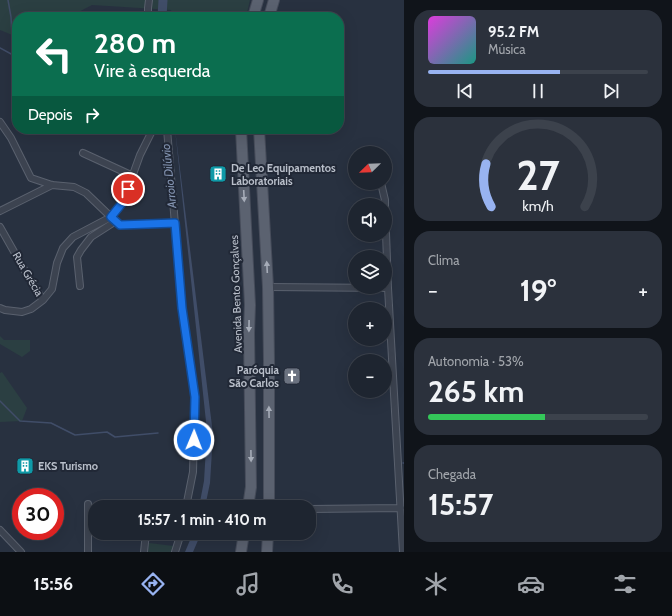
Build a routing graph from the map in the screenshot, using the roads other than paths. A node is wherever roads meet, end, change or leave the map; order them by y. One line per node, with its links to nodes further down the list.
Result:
1 (149, 0): 4 (street)
2 (258, 0): 5 (main road)
3 (274, 0): 6 (main road)
4 (148, 12)
5 (254, 12)
6 (270, 12)
7 (0, 122): 14 (street)
8 (150, 134): 13 (street)
9 (167, 134): 18 (street)
10 (241, 134): 27 (main road, Avenida Bento Gonçalves, one-way to 27)
11 (259, 134): 21 (main road, one-way to 11)
12 (83, 153): 13 (street)
13 (133, 176): 16 (street)
14 (52, 185): 15 (street); 16 (street)
15 (0, 211)
16 (111, 217): 17 (street); 24 (street)
17 (116, 221): 18 (street); 20 (street)
18 (175, 223): 26 (street)
19 (0, 227): 24 (street, Rua Grécia)
20 (80, 286)
21 (268, 287): 22 (street); 28 (main road, one-way to 21)
22 (348, 288)
23 (388, 294): 29 (street)
24 (43, 300): 25 (street)
25 (0, 308)
26 (187, 500)
27 (249, 500)
28 (269, 500)
29 (401, 508): 30 (street); 43 (street)
30 (316, 509)
31 (0, 530): 37 (street)
32 (88, 540): 38 (street)
33 (145, 540): 39 (street)
34 (179, 540): 40 (street)
35 (243, 540): 41 (main road)
36 (268, 540): 42 (main road)
37 (21, 552)
38 (88, 552)
39 (144, 552)
40 (175, 552)
41 (241, 552)
42 (267, 552)
43 (403, 552)

